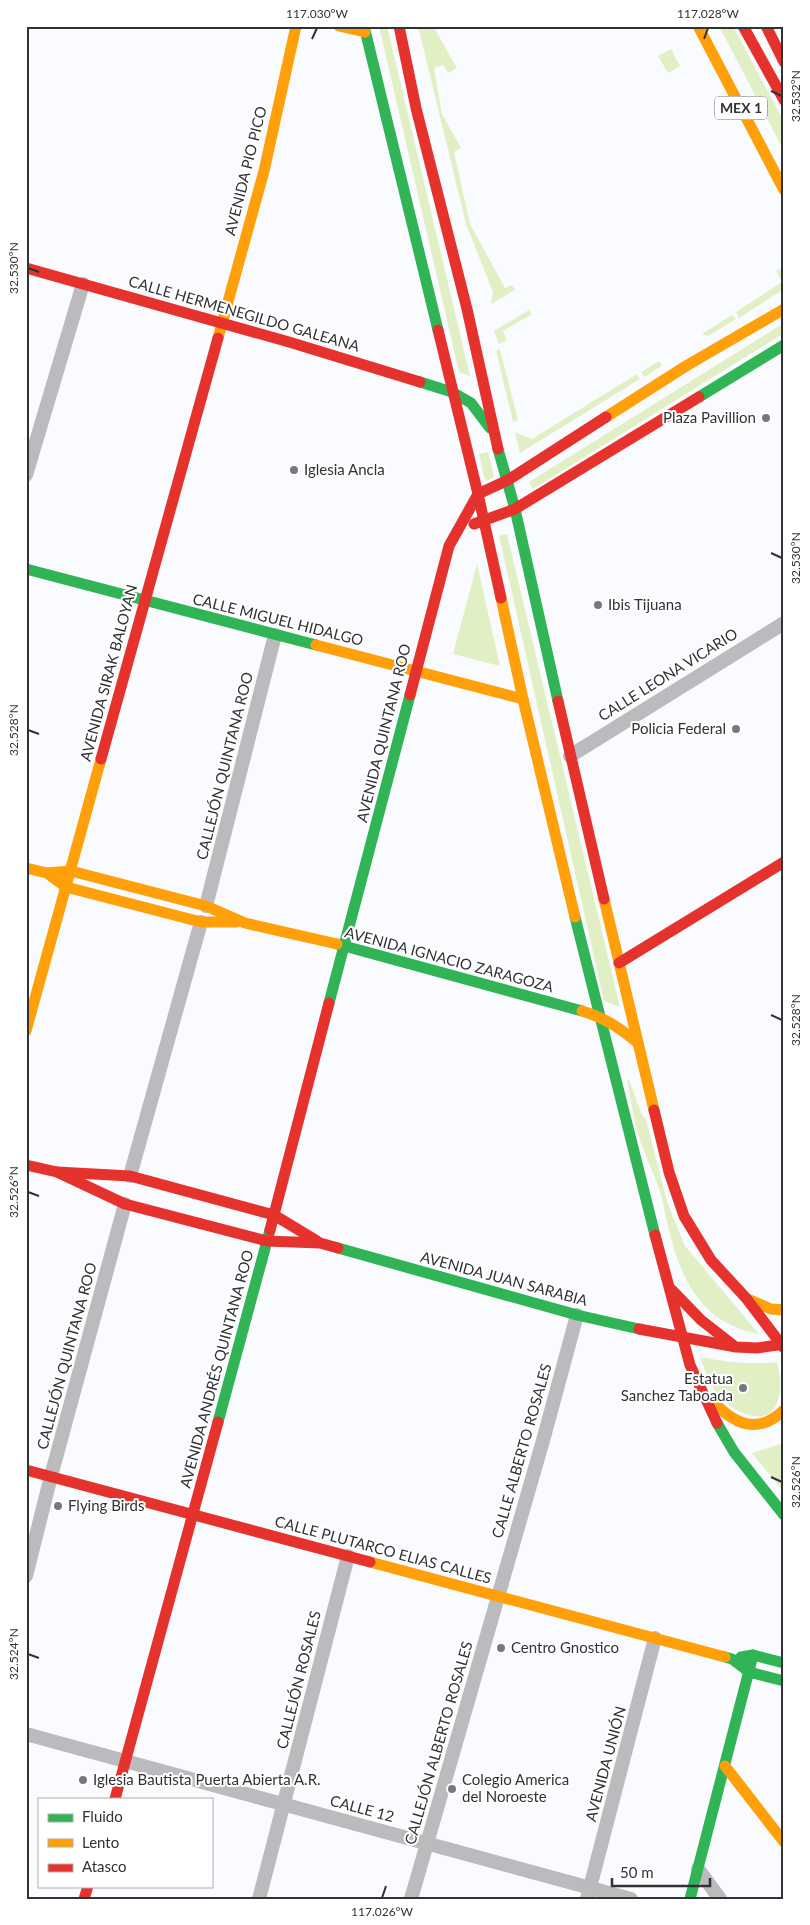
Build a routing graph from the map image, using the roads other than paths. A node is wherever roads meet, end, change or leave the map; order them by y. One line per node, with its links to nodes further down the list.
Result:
1 (296, 26): 14 (main road, AVENIDA PIO PICO)
2 (339, 26): 7 (main road)
3 (399, 26): 17 (main road)
4 (698, 26): 10 (main road, MEX 1)
5 (743, 26): 9 (main road, MEX 1)
6 (766, 26): 8 (main road)
7 (364, 29): 16 (main road)
8 (784, 62)
9 (784, 100)
10 (784, 190)
11 (26, 268): 12 (main road, CALLE HERMENEGILDO GALEANA)
12 (83, 284): 14 (main road, CALLE HERMENEGILDO GALEANA); 18 (street)
13 (784, 309): 19 (main road)
14 (221, 323): 16 (main road, CALLE HERMENEGILDO GALEANA); 25 (main road, AVENIDA SIRAK BALOYAN)
15 (784, 345): 21 (main road)
16 (452, 392): 17 (main road, CALLE HERMENEGILDO GALEANA); 20 (main road)
17 (494, 433): 19 (main road)
18 (26, 475)
19 (508, 480): 20 (main road); 21 (main road)
20 (478, 494): 22 (main road); 23 (main road, AVENIDA QUINTANA ROO)
21 (515, 509): 22 (main road); 30 (main road)
22 (484, 521): 23 (main road); 29 (main road)
23 (458, 528): 28 (main road, AVENIDA QUINTANA ROO)
24 (26, 569): 25 (main road, CALLE MIGUEL HIDALGO)
25 (144, 600): 27 (main road, CALLE MIGUEL HIDALGO); 33 (main road, AVENIDA SIRAK BALOYAN)
26 (784, 622): 30 (street, CALLE LEONA VICARIO)
27 (275, 635): 28 (main road, CALLE MIGUEL HIDALGO); 37 (street, CALLEJÓN QUINTANA ROO)
28 (416, 670): 29 (main road, CALLE MIGUEL HIDALGO); 40 (main road, AVENIDA QUINTANA ROO)
29 (523, 699): 42 (main road)
30 (570, 756): 41 (main road)
31 (780, 864): 35 (main road); 41 (main road)
32 (26, 868): 34 (main road, AVENIDA IGNACIO ZARAGOZA)
33 (71, 871): 34 (main road, AVENIDA IGNACIO ZARAGOZA); 36 (main road, AVENIDA SIRAK BALOYAN); 37 (main road, AVENIDA IGNACIO ZARAGOZA)
34 (47, 873): 36 (main road, AVENIDA IGNACIO ZARAGOZA)
35 (784, 877)
36 (66, 887): 38 (main road, AVENIDA IGNACIO ZARAGOZA); 43 (main road, AVENIDA SIRAK BALOYAN)
37 (206, 906): 39 (main road, AVENIDA IGNACIO ZARAGOZA)
38 (201, 922): 39 (main road, AVENIDA IGNACIO ZARAGOZA); 47 (street)
39 (245, 923): 40 (main road, AVENIDA IGNACIO ZARAGOZA)
40 (345, 946): 42 (main road, AVENIDA IGNACIO ZARAGOZA); 49 (main road, AVENIDA ANDRÉS QUINTANA ROO)
41 (619, 963): 44 (main road)
42 (599, 1016): 44 (main road, AVENIDA IGNACIO ZARAGOZA); 52 (main road)
43 (26, 1031)
44 (638, 1043): 53 (main road)
45 (26, 1165): 46 (main road, AVENIDA JUAN SARABIA)
46 (57, 1172): 47 (main road, AVENIDA JUAN SARABIA); 48 (main road, AVENIDA JUAN SARABIA)
47 (130, 1176): 49 (main road, AVENIDA JUAN SARABIA)
48 (125, 1204): 50 (main road, AVENIDA JUAN SARABIA); 62 (street, CALLEJÓN QUINTANA ROO)
49 (274, 1215): 50 (main road, AVENIDA ANDRÉS QUINTANA ROO); 51 (main road, AVENIDA JUAN SARABIA)
50 (267, 1241): 51 (main road, AVENIDA JUAN SARABIA); 63 (main road, AVENIDA ANDRÉS QUINTANA ROO)
51 (320, 1243): 55 (main road, AVENIDA JUAN SARABIA)
52 (670, 1287): 56 (main road); 58 (main road)
53 (746, 1298): 54 (main road); 57 (main road)
54 (784, 1310)
55 (577, 1315): 56 (main road, AVENIDA JUAN SARABIA); 67 (street, CALLE ALBERTO ROSALES)
56 (681, 1338): 58 (main road, AVENIDA JUAN SARABIA); 59 (main road)
57 (783, 1346): 58 (main road, AVENIDA JUAN SARABIA)
58 (736, 1347)
59 (695, 1378): 60 (main road); 64 (main road)
60 (784, 1410)
61 (26, 1470): 62 (main road, CALLE PLUTARCO ELIAS CALLES)
62 (51, 1476): 63 (main road, CALLE PLUTARCO ELIAS CALLES); 66 (street, CALLEJÓN QUINTANA ROO)
63 (194, 1514): 65 (main road, CALLE PLUTARCO ELIAS CALLES); 75 (main road, AVENIDA ANDRÉS QUINTANA ROO)
64 (784, 1515)
65 (348, 1556): 67 (main road, CALLE PLUTARCO ELIAS CALLES); 78 (street, CALLEJÓN ROSALES)
66 (26, 1576)
67 (497, 1596): 68 (main road, CALLE PLUTARCO ELIAS CALLES); 80 (street, CALLEJÓN ALBERTO ROSALES)
68 (655, 1638): 70 (main road, CALLE PLUTARCO ELIAS CALLES); 82 (street, AVENIDA UNIÓN)
69 (753, 1655): 70 (main road, CALLE PLUTARCO ELIAS CALLES); 71 (main road, CALLE PLUTARCO ELIAS CALLES); 72 (main road)
70 (732, 1659): 72 (main road, CALLE PLUTARCO ELIAS CALLES)
71 (784, 1663)
72 (749, 1672): 73 (main road, CALLE PLUTARCO ELIAS CALLES); 76 (main road)
73 (784, 1681)
74 (26, 1734): 75 (street, CALLE 12)
75 (126, 1761): 77 (main road, AVENIDA ANDRÉS QUINTANA ROO); 78 (street, CALLE 12)
76 (725, 1766): 79 (main road); 81 (main road)
77 (115, 1798)
78 (284, 1804): 80 (street, CALLE 12); 83 (street, CALLEJÓN ROSALES)
79 (784, 1842)
80 (427, 1844): 82 (street, CALLE 12); 84 (street, CALLEJÓN ALBERTO ROSALES)
81 (698, 1870): 86 (main road); 87 (street)
82 (588, 1893): 85 (street, CALLE 12)
83 (258, 1899)
84 (411, 1899)
85 (631, 1899)
86 (690, 1899)
87 (720, 1899)

